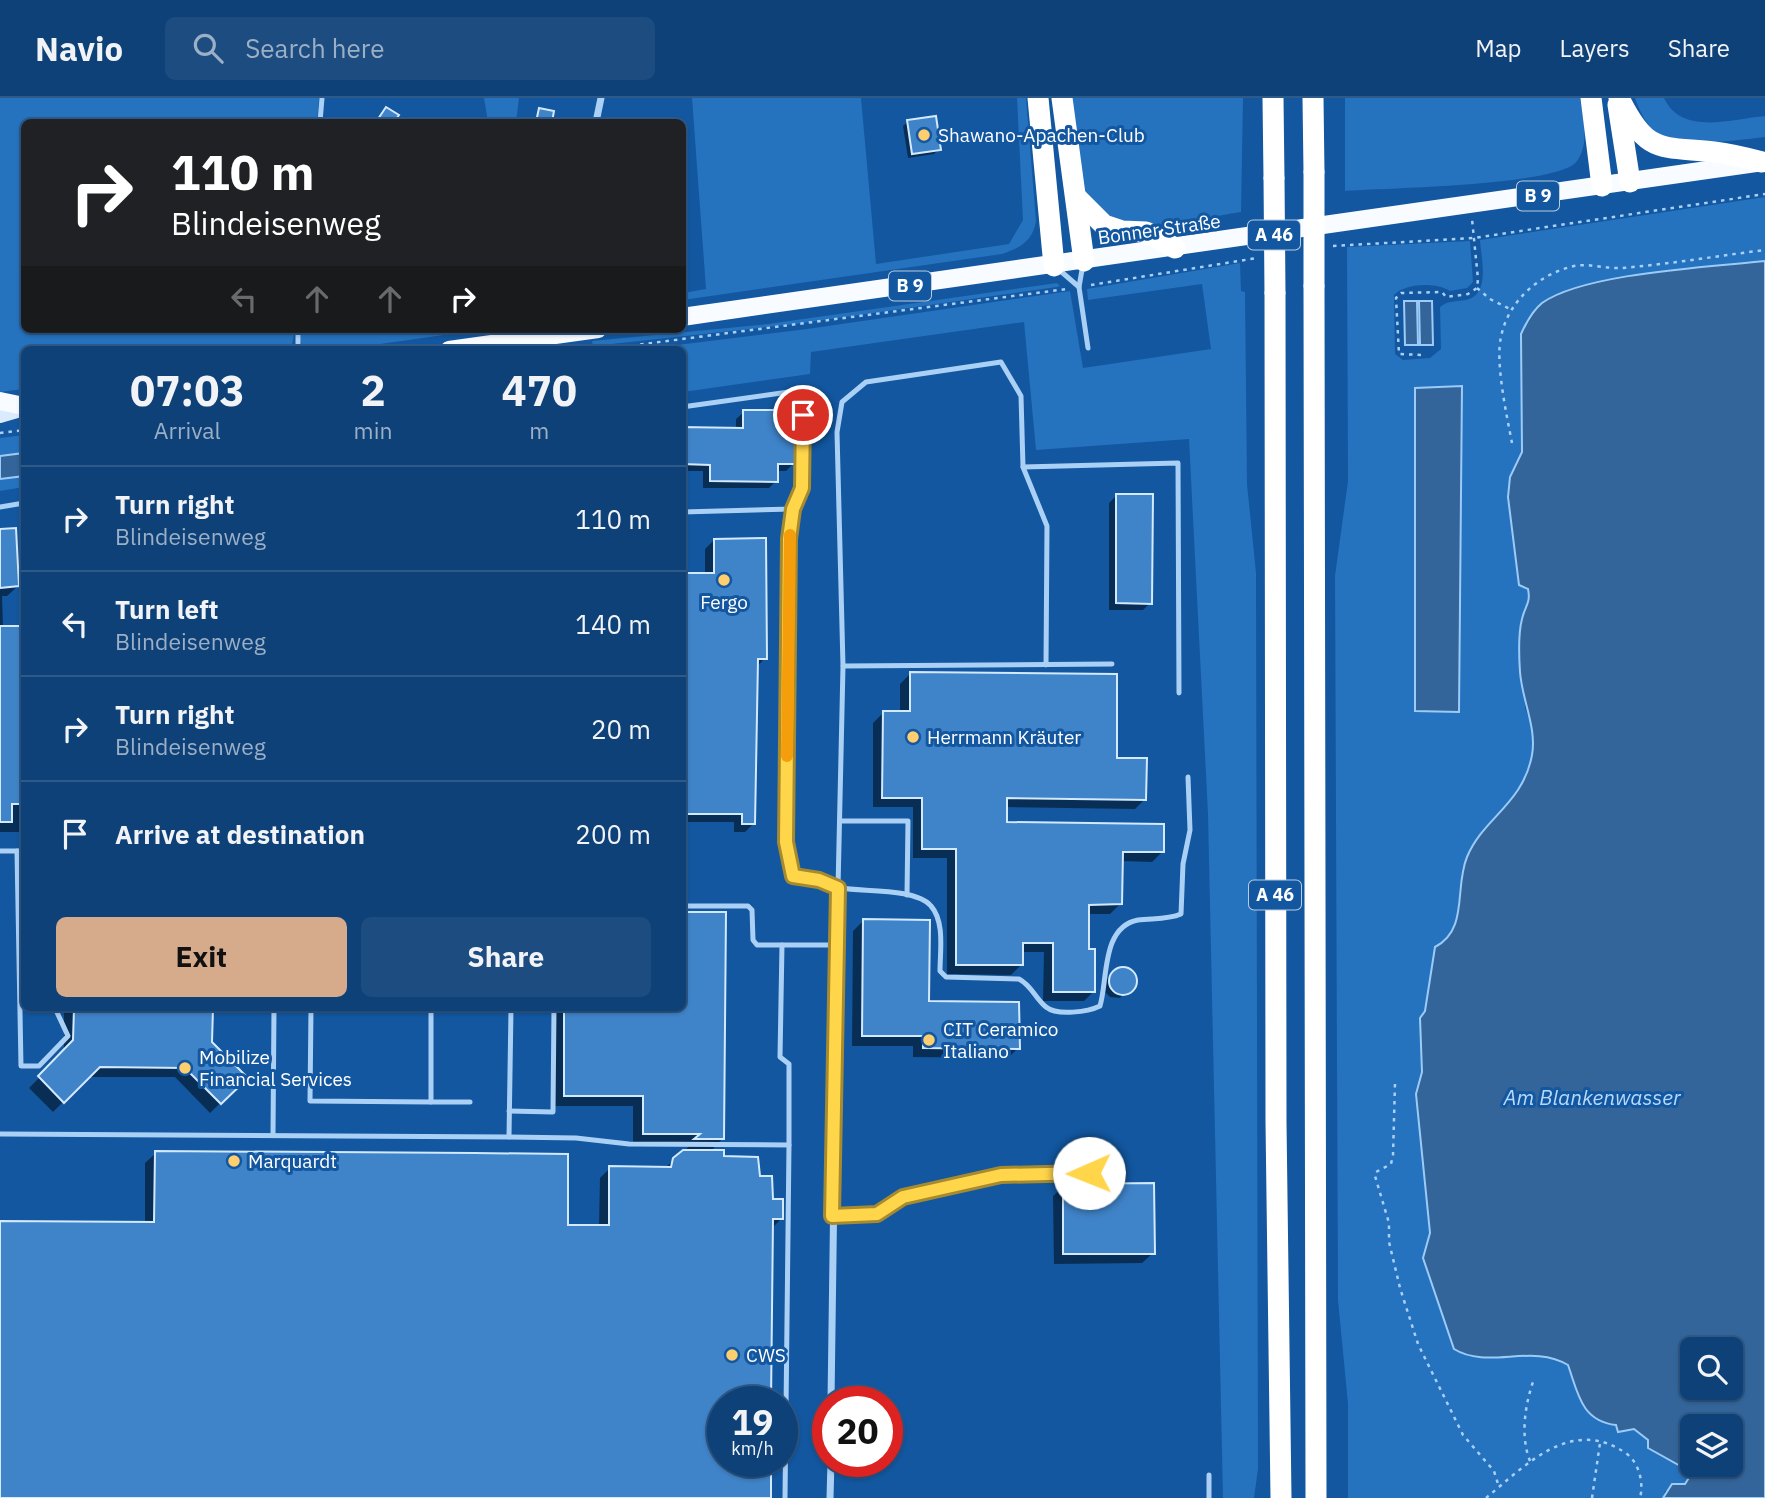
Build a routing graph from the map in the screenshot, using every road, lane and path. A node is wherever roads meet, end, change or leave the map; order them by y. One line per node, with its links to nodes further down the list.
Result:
1 (322, 98): 9 (lane)
2 (601, 98): 10 (street)
3 (1038, 98): 23 (highway)
4 (1062, 98): 15 (highway)
5 (1313, 98): 89 (highway, A 46, bridge)
6 (1591, 98): 13 (highway)
7 (1618, 98): 11 (highway); 12 (highway)
8 (1272, 102): 88 (highway, A 46, bridge)
9 (320, 119)
10 (597, 119)
11 (1764, 162): 12 (main road, Bonner Straße / B 9)
12 (1630, 182): 13 (main road, Bonner Straße / B 9)
13 (1602, 186): 16 (main road, Bonner Straße / B 9)
14 (1765, 194): 17 (path)
15 (1076, 197): 19 (highway); 22 (highway)
16 (1470, 205): 17 (path); 19 (main road, Bonner Straße / B 9)
17 (1474, 237): 18 (path); 25 (path)
18 (1326, 247)
19 (1175, 248): 22 (main road, Bonner Straße / B 9)
20 (1765, 250): 26 (path)
21 (1263, 257): 24 (path)
22 (1084, 261): 23 (main road, Bonner Straße / B 9); 24 (lane)
23 (1054, 266): 24 (lane); 27 (main road, Bonner Straße / B 9)
24 (1079, 287): 30 (path); 31 (lane)
25 (1477, 288): 26 (path); 32 (path)
26 (1512, 310): 42 (path)
27 (686, 316)
28 (568, 333): 29 (main road)
29 (477, 346)
30 (629, 346)
31 (1088, 348)
32 (1420, 355)
33 (0, 401): 34 (main road)
34 (21, 406)
35 (686, 406): 46 (lane)
36 (21, 407): 38 (main road)
37 (21, 408): 39 (street)
38 (0, 410)
39 (0, 416)
40 (21, 430): 41 (path)
41 (0, 433)
42 (1512, 443)
43 (1023, 467): 49 (lane); 50 (lane); 51 (lane)
44 (21, 504): 45 (lane)
45 (0, 507)
46 (793, 509): 47 (lane); 56 (lane)
47 (686, 512)
48 (1112, 664): 49 (lane)
49 (1046, 665): 50 (lane)
50 (843, 666): 53 (lane)
51 (1179, 693)
52 (1188, 777): 57 (lane)
53 (840, 821): 56 (lane); 57 (lane)
54 (0, 851): 55 (lane)
55 (21, 851): 59 (lane)
56 (838, 888): 57 (lane); 61 (street)
57 (907, 895)
58 (686, 906): 60 (lane)
59 (19, 915): 62 (lane)
60 (782, 945): 61 (lane); 75 (lane)
61 (836, 945): 77 (street)
62 (56, 1011)
63 (274, 1011): 73 (lane)
64 (311, 1011): 69 (lane)
65 (431, 1011): 69 (lane)
66 (511, 1011): 71 (lane)
67 (554, 1011): 71 (lane)
68 (1395, 1084): 84 (path)
69 (432, 1102): 70 (lane)
70 (470, 1102)
71 (509, 1111): 74 (lane)
72 (0, 1135): 73 (lane)
73 (273, 1135): 74 (lane)
74 (509, 1136): 75 (lane)
75 (789, 1145): 85 (lane)
76 (1089, 1173): 77 (lane)
77 (832, 1216): 79 (street)
78 (1534, 1380): 81 (path)
79 (831, 1386)
80 (1600, 1443): 81 (path); 91 (path); 92 (path)
81 (1530, 1461): 84 (path)
82 (1209, 1475): 87 (lane)
83 (831, 1477): 86 (street)
84 (1499, 1487): 90 (path)
85 (785, 1498)
86 (830, 1498)
87 (1209, 1498)
88 (1281, 1498)
89 (1316, 1498)
90 (1486, 1498)
91 (1592, 1498)
92 (1640, 1498)

